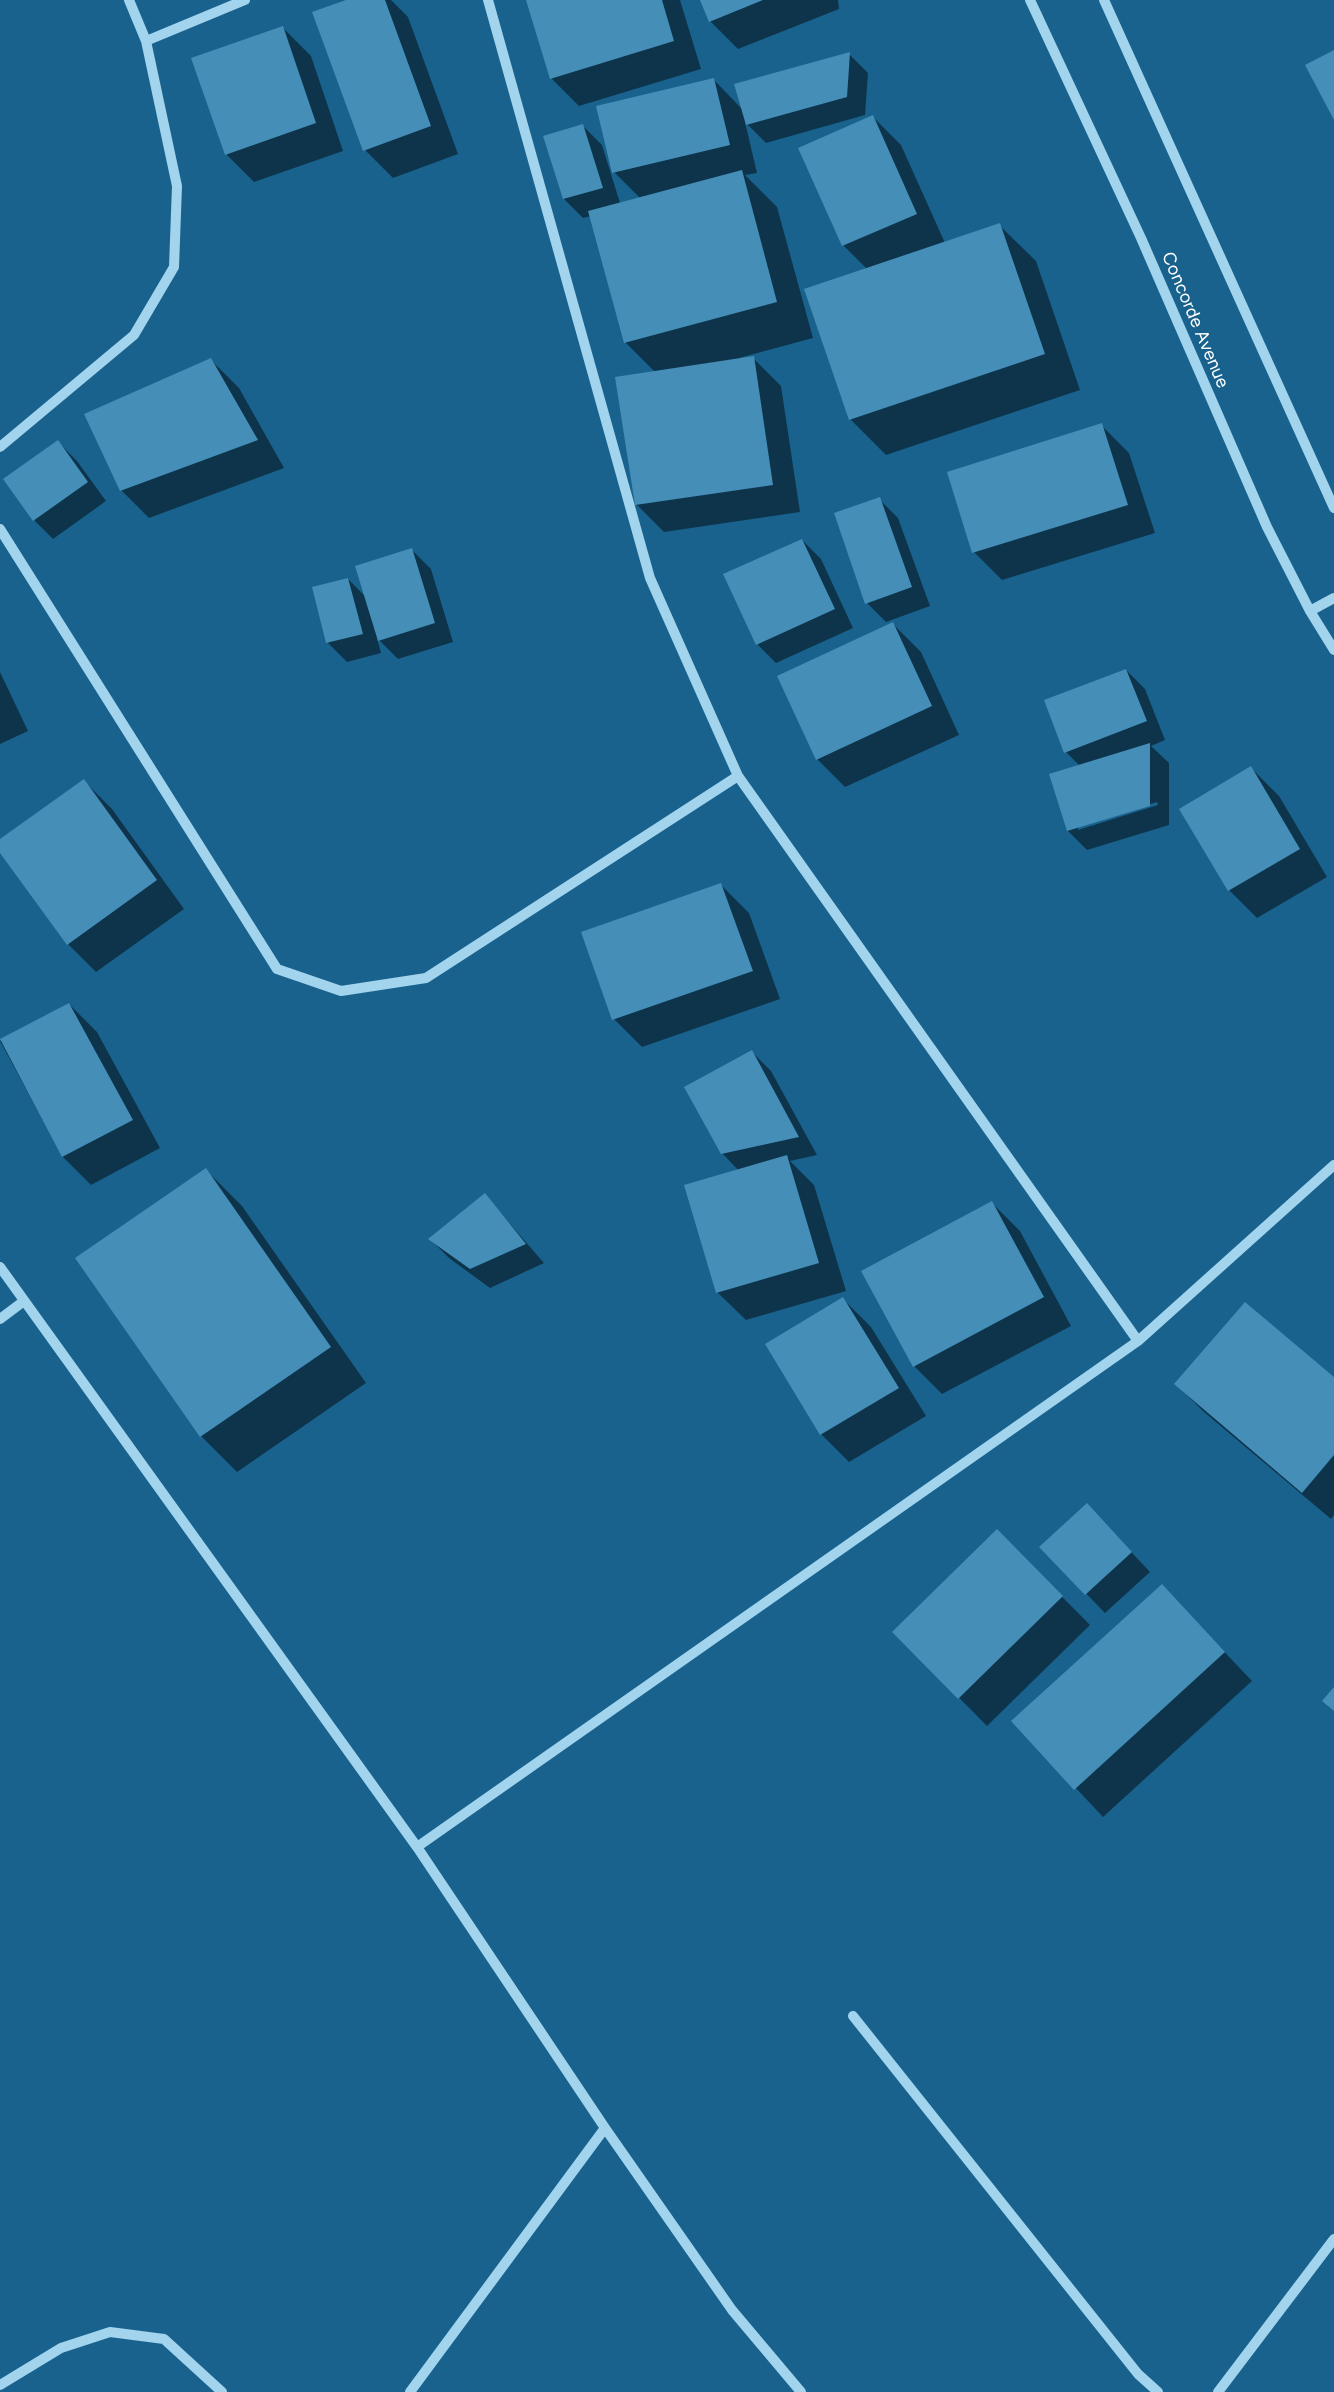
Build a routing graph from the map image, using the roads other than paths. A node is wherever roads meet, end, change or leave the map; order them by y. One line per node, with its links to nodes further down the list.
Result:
1 (129, 0): 6 (street)
2 (245, 0): 6 (street)
3 (488, 0): 13 (street)
4 (1030, 0): 11 (street, Concorde Avenue)
5 (1104, 0): 8 (street)
6 (146, 41): 7 (street)
7 (0, 447)
8 (1334, 508)
9 (0, 529): 13 (street)
10 (1334, 598): 11 (street)
11 (1310, 611): 12 (street, Concorde Avenue)
12 (1334, 650)
13 (738, 776): 18 (street)
14 (1334, 1165): 18 (street)
15 (0, 1267): 16 (street)
16 (24, 1301): 17 (street); 19 (street)
17 (0, 1318)
18 (1138, 1341): 19 (street)
19 (417, 1847): 21 (street)
20 (853, 2016): 27 (street)
21 (605, 2128): 25 (street); 26 (street)
22 (1334, 2239): 28 (street)
23 (0, 2385): 24 (street)
24 (222, 2392)
25 (410, 2392)
26 (801, 2392)
27 (1158, 2392)
28 (1218, 2392)

